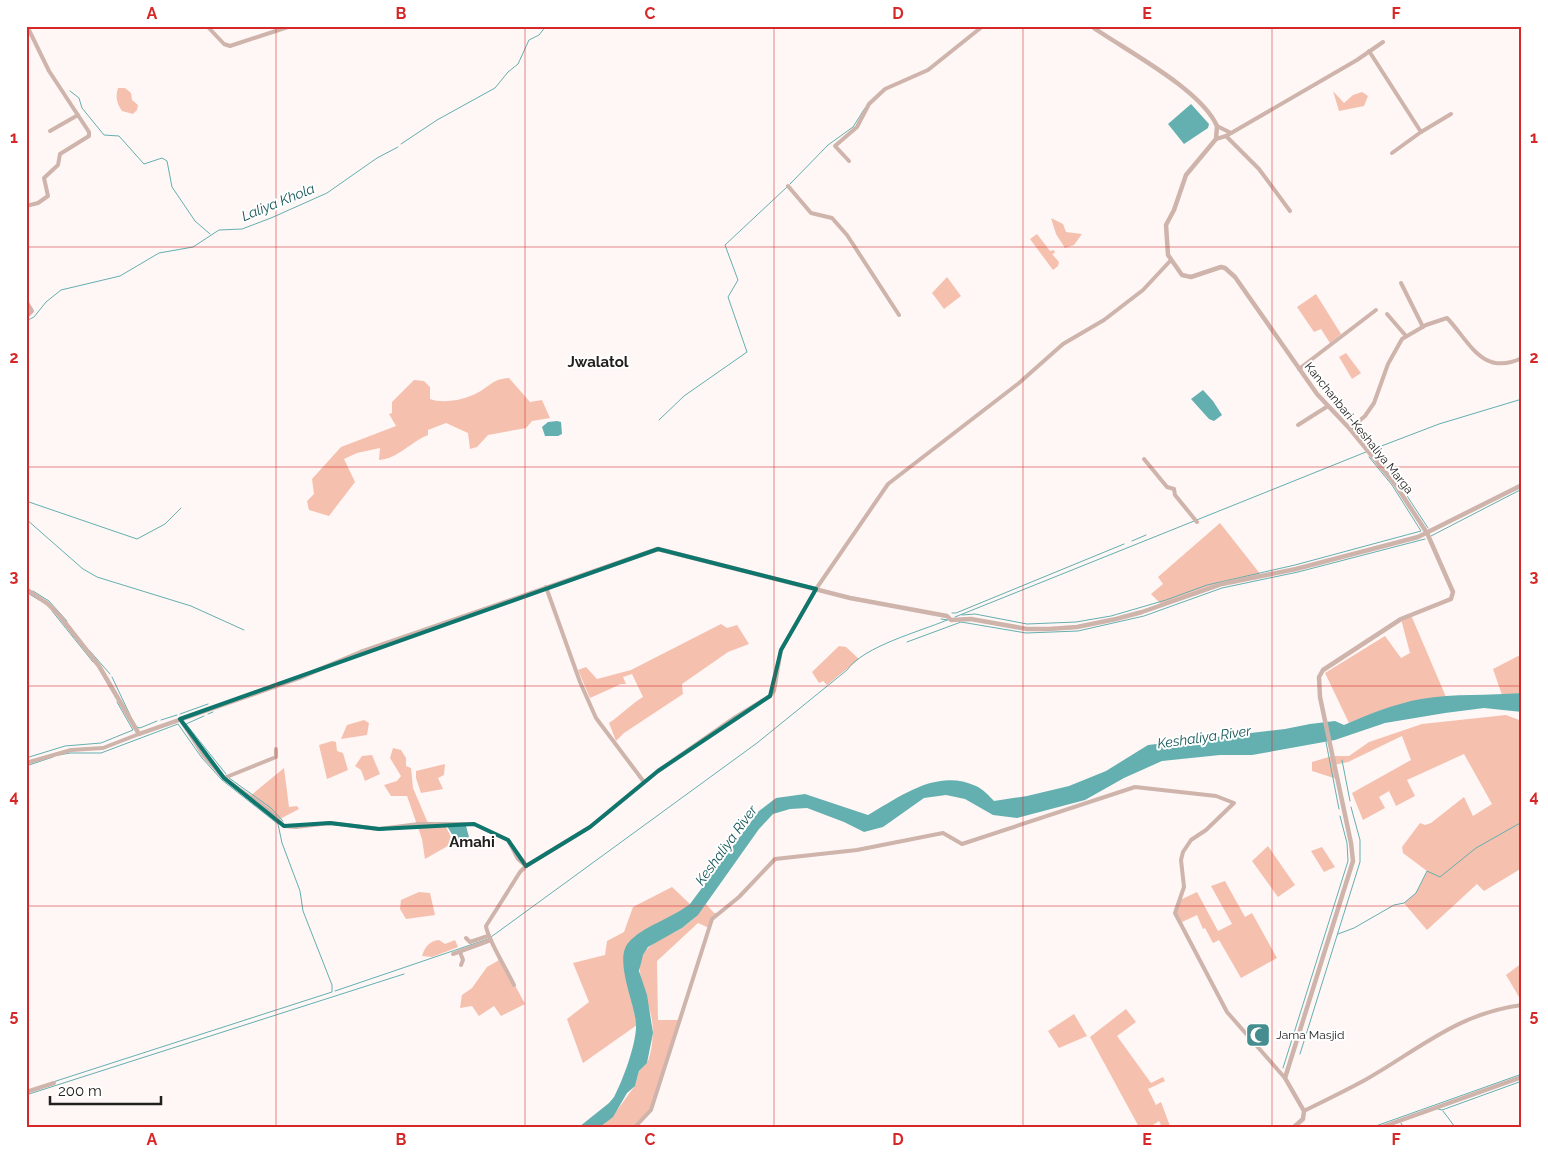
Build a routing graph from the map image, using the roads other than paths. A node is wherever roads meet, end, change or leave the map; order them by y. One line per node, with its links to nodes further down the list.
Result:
1 (27, 26): 9 (street)
2 (207, 26): 3 (street)
3 (291, 26)
4 (983, 26): 17 (street)
5 (1091, 26): 10 (street)
6 (1383, 42): 7 (street)
7 (1369, 52): 12 (street); 13 (street)
8 (1451, 114): 12 (street)
9 (78, 115): 11 (street); 19 (street)
10 (1217, 126): 13 (street); 15 (street)
11 (50, 130)
12 (1421, 132): 16 (street)
13 (1231, 133): 14 (street)
14 (1226, 136): 15 (street); 20 (street)
15 (1216, 139): 21 (street)
16 (1392, 153)
17 (849, 161)
18 (788, 186): 26 (street)
19 (26, 206)
20 (1290, 211)
21 (1171, 260): 31 (street, Kanchanbari-Keshaliya Marga); 40 (street)
22 (1401, 283): 28 (street)
23 (26, 301): 27 (street)
24 (1376, 310): 31 (street)
25 (1387, 314): 29 (street)
26 (899, 315)
27 (26, 317)
28 (1423, 327): 29 (street); 30 (street)
29 (1406, 336): 34 (street)
30 (1522, 358)
31 (1299, 369): 32 (street, Kanchanbari-Keshaliya Marga)
32 (1328, 406): 33 (street); 34 (street, Kanchanbari-Keshaliya Marga)
33 (1298, 425)
34 (1350, 429): 38 (street, Kanchanbari-Keshaliya Marga)
35 (1144, 459): 37 (street)
36 (1522, 485): 38 (street)
37 (1196, 520)
38 (1427, 534): 40 (street); 57 (street, Kanchanbari-Keshaliya Marga)
39 (546, 587): 40 (street); 42 (street); 47 (street)
40 (816, 589): 47 (street)
41 (26, 590): 43 (street)
42 (180, 720): 43 (street); 46 (street)
43 (139, 734): 45 (street)
44 (276, 749): 46 (street)
45 (26, 763)
46 (224, 778): 48 (street)
47 (644, 782): 48 (street)
48 (526, 866): 50 (street)
49 (466, 938): 50 (street)
50 (490, 938): 51 (street); 54 (street)
51 (460, 952): 52 (street); 53 (street)
52 (453, 954)
53 (461, 965)
54 (514, 985)
55 (1522, 1005): 60 (street)
56 (1522, 1077): 63 (street)
57 (1285, 1078): 60 (street); 61 (street)
58 (54, 1083): 59 (street)
59 (26, 1092)
60 (1304, 1111): 62 (street)
61 (635, 1127)
62 (1294, 1127)
63 (1382, 1127)

